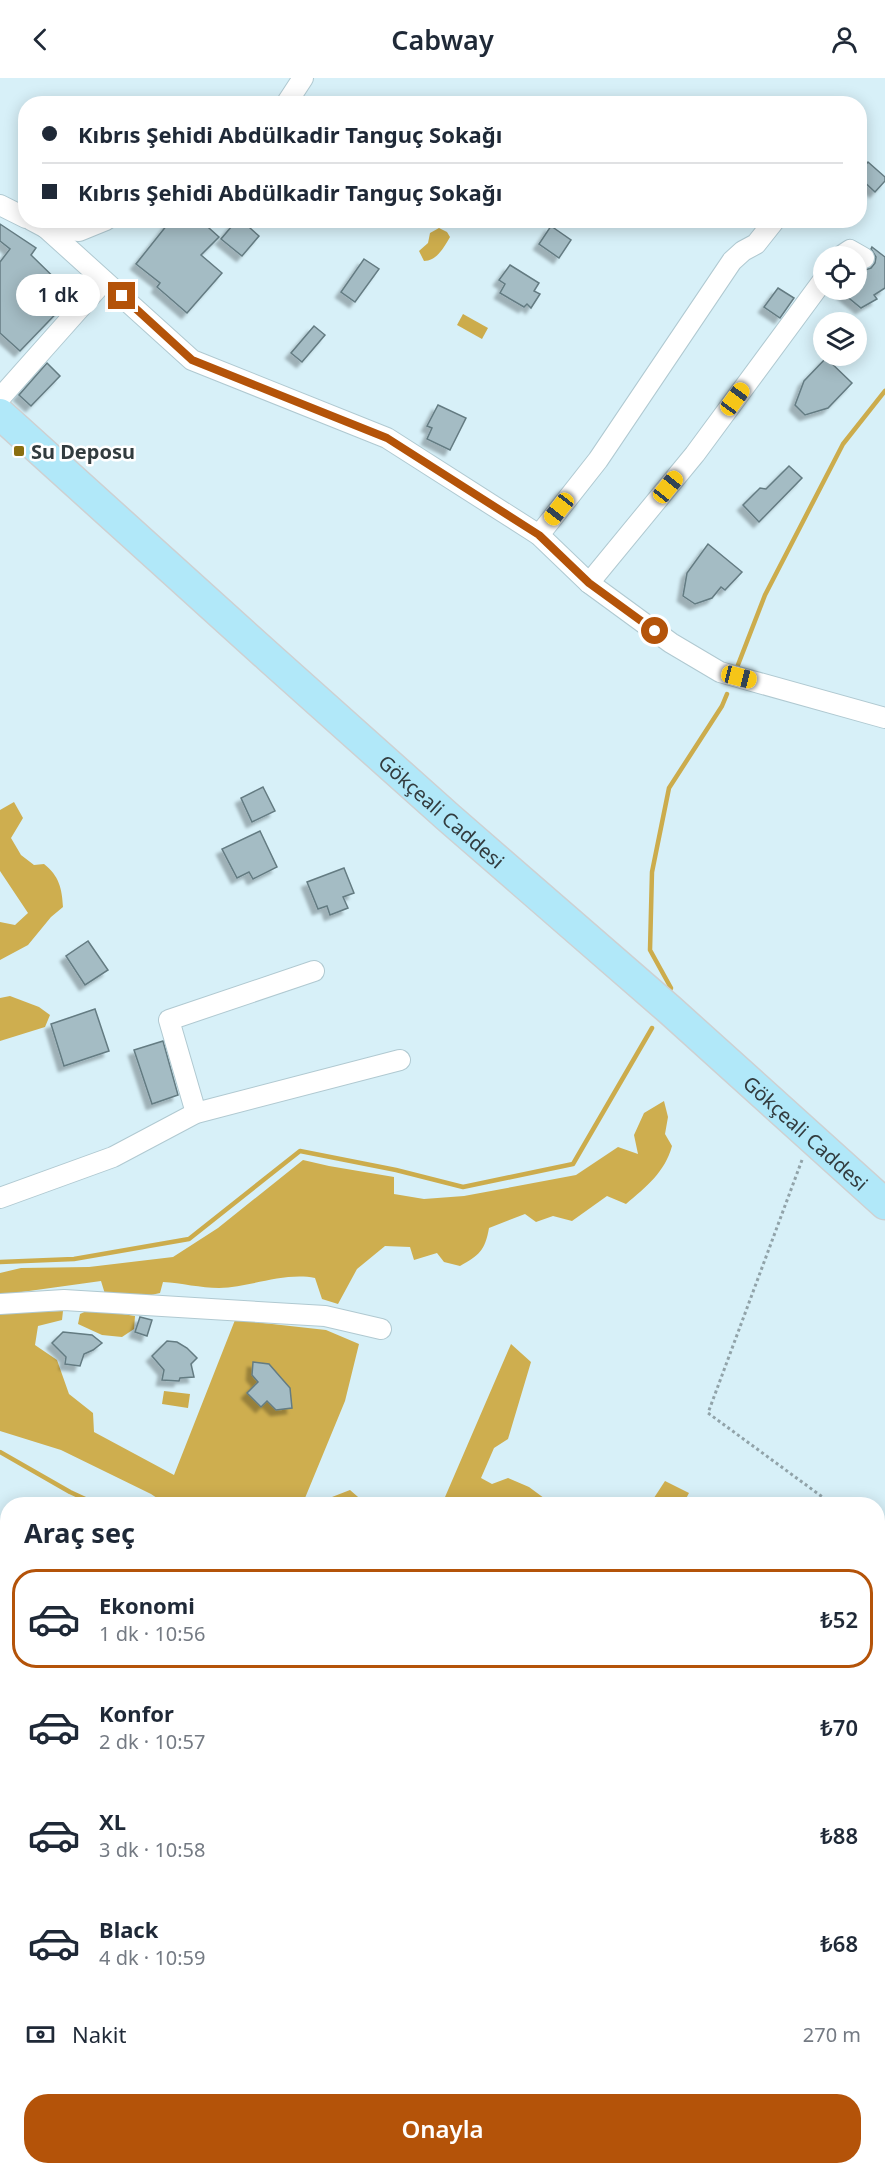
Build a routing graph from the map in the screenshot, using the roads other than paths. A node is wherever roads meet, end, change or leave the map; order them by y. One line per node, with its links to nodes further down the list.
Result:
1 (303, 78): 2 (street)
2 (291, 96)
3 (0, 205): 4 (street)
4 (18, 214)
5 (43, 228): 9 (street)
6 (61, 228): 7 (street)
7 (86, 228)
8 (768, 228): 15 (street)
9 (104, 281): 11 (street); 15 (street)
10 (813, 294): 16 (street)
11 (0, 398)
12 (0, 414): 14 (main road, Gökçeali Caddesi)
13 (0, 425): 14 (main road)
14 (43, 454): 22 (main road, Gökçeali Caddesi)
15 (539, 535): 16 (street)
16 (589, 583): 17 (street)
17 (885, 718)
18 (314, 971): 20 (street)
19 (400, 1060): 20 (street)
20 (196, 1113): 21 (street)
21 (0, 1198)
22 (885, 1204)
23 (0, 1304): 24 (street)
24 (381, 1329)

